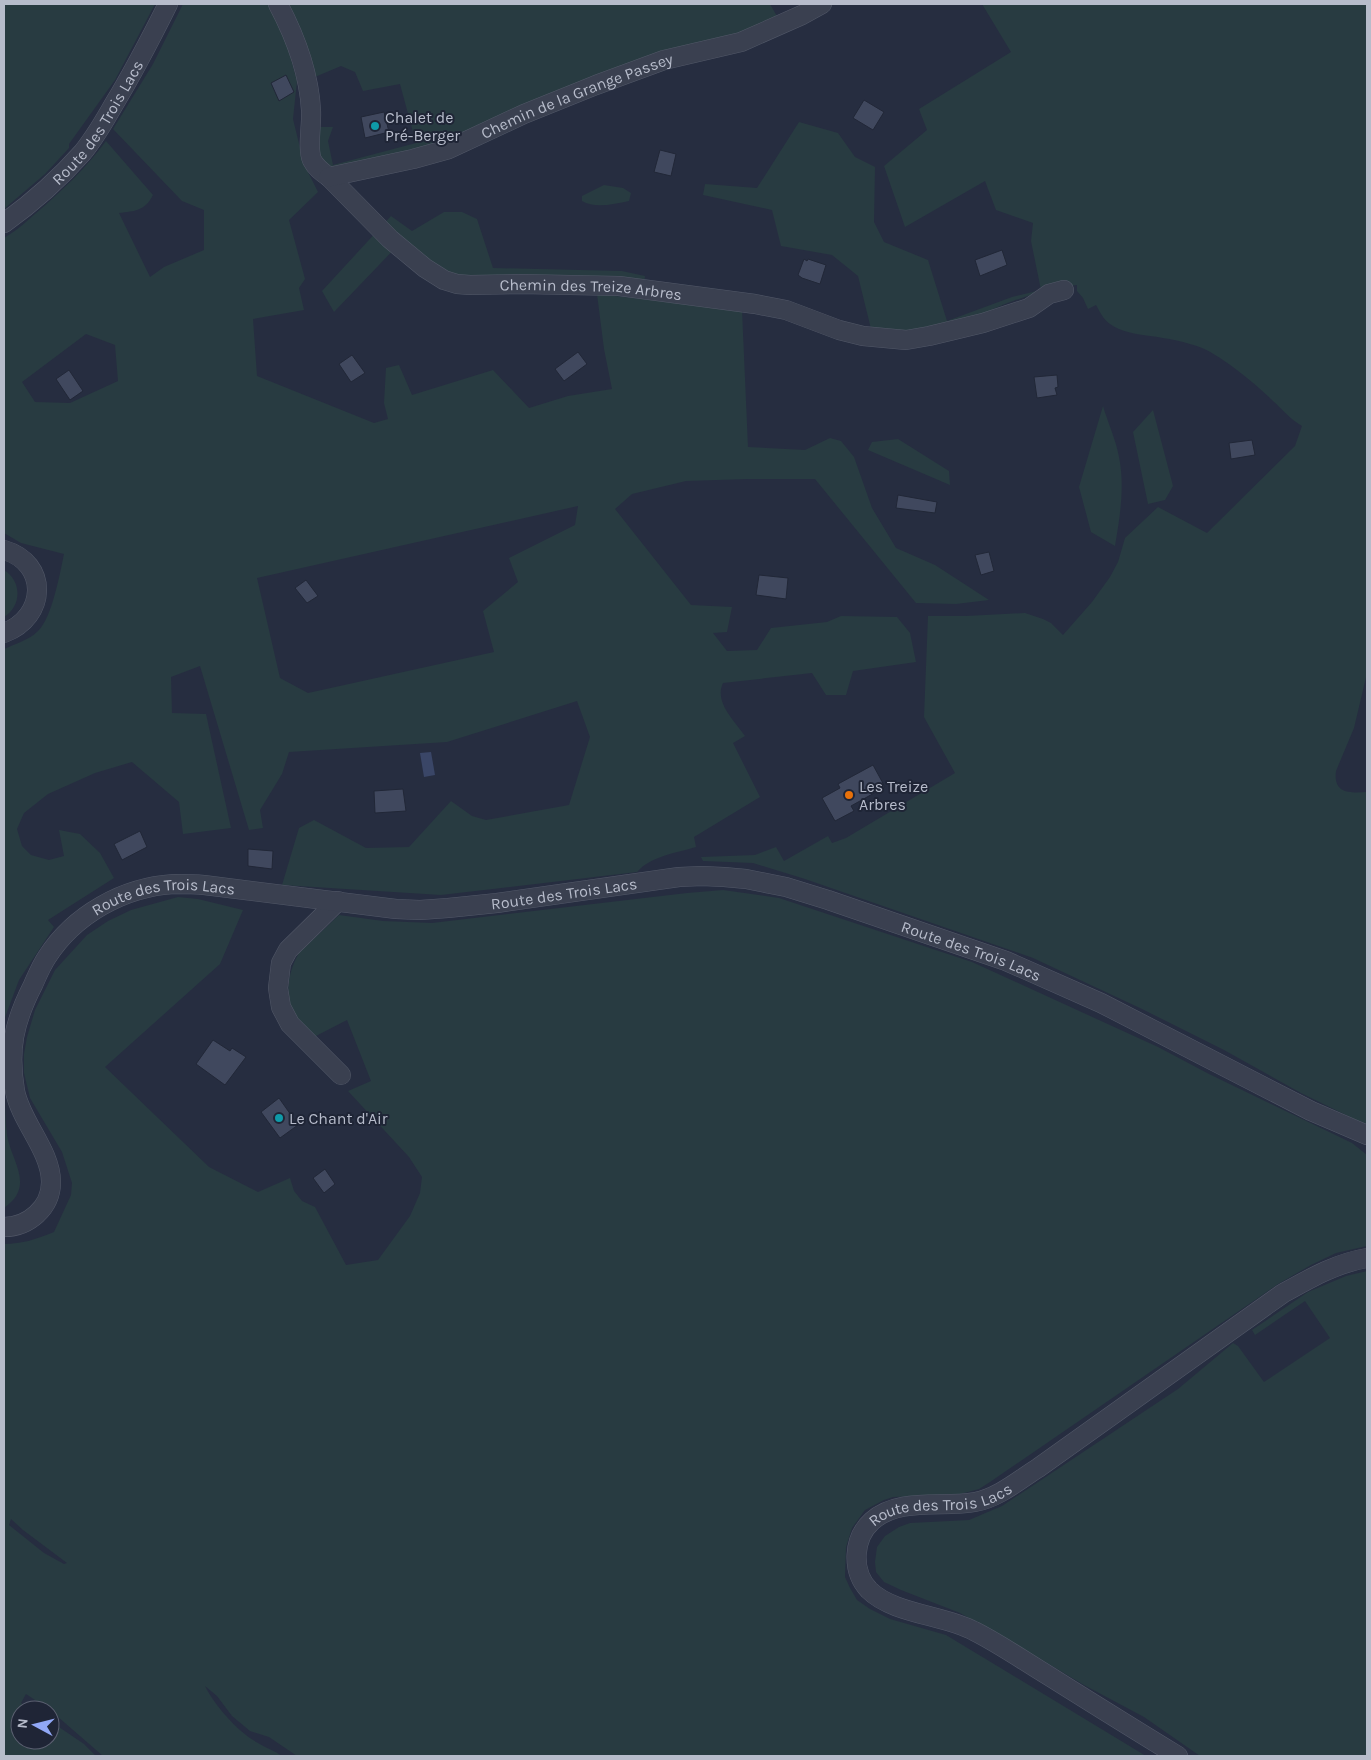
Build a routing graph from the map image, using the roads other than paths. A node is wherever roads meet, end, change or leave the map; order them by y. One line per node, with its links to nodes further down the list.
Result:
1 (168, 4): 5 (street, Route des Trois Lacs)
2 (278, 4): 4 (street, Chemin des Treize Arbres)
3 (822, 4): 4 (street, Chemin de la Grange Passey)
4 (328, 177): 6 (street, Chemin des Treize Arbres)
5 (4, 223)
6 (1057, 292)
7 (4, 550): 8 (street)
8 (4, 633)
9 (338, 902): 10 (street); 11 (street, Route des Trois Lacs); 12 (street, Route des Trois Lacs)
10 (342, 1075)
11 (1367, 1135)
12 (4, 1227)
13 (1367, 1258): 14 (street, Route des Trois Lacs)
14 (1178, 1756)

